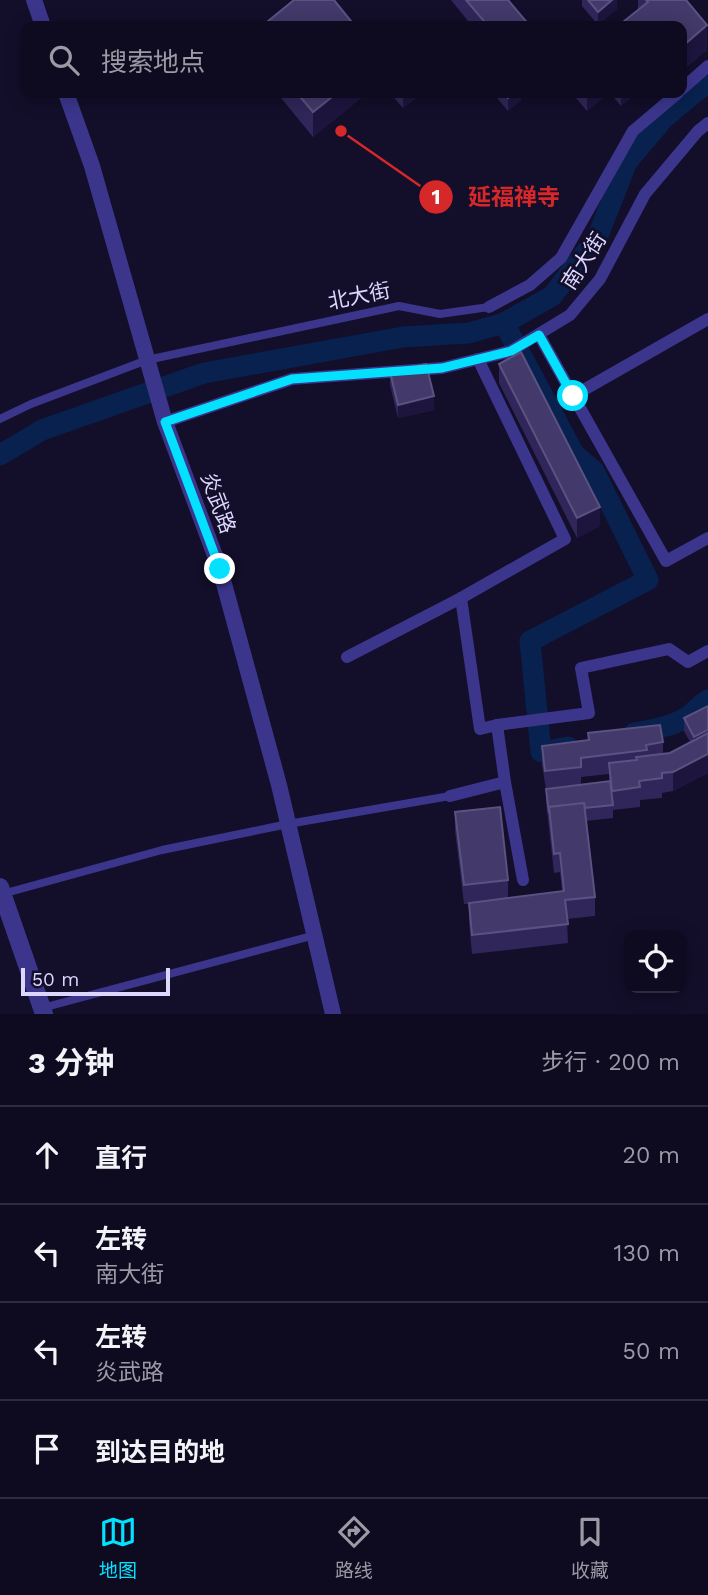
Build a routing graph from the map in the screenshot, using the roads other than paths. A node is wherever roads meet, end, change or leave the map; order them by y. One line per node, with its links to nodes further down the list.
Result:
1 (34, 0): 2 (street)
2 (41, 21)
3 (708, 66): 4 (street, 北大街)
4 (687, 85)
5 (68, 98): 12 (street, 炎武路)
6 (672, 98): 8 (street, 北大街)
7 (708, 123): 10 (street, 南大街)
8 (489, 307): 12 (lane, 北大街)
9 (708, 319): 13 (street)
10 (539, 335): 11 (street, 南大街); 13 (street)
11 (478, 359): 14 (street, 南大街); 17 (street)
12 (149, 366): 14 (street, 炎武路); 15 (lane, 北大街)
13 (573, 396): 16 (street)
14 (163, 416): 23 (street, 炎武路)
15 (0, 419)
16 (708, 538)
17 (461, 598): 19 (street); 20 (street)
18 (708, 651): 20 (street)
19 (347, 657)
20 (497, 725): 21 (street)
21 (505, 782): 22 (street); 24 (street)
22 (450, 796): 23 (lane)
23 (288, 824): 25 (lane); 26 (street, 炎武路)
24 (523, 880)
25 (1, 890): 27 (street)
26 (315, 935): 27 (lane); 28 (street, 炎武路)
27 (43, 1011)
28 (333, 1014)

